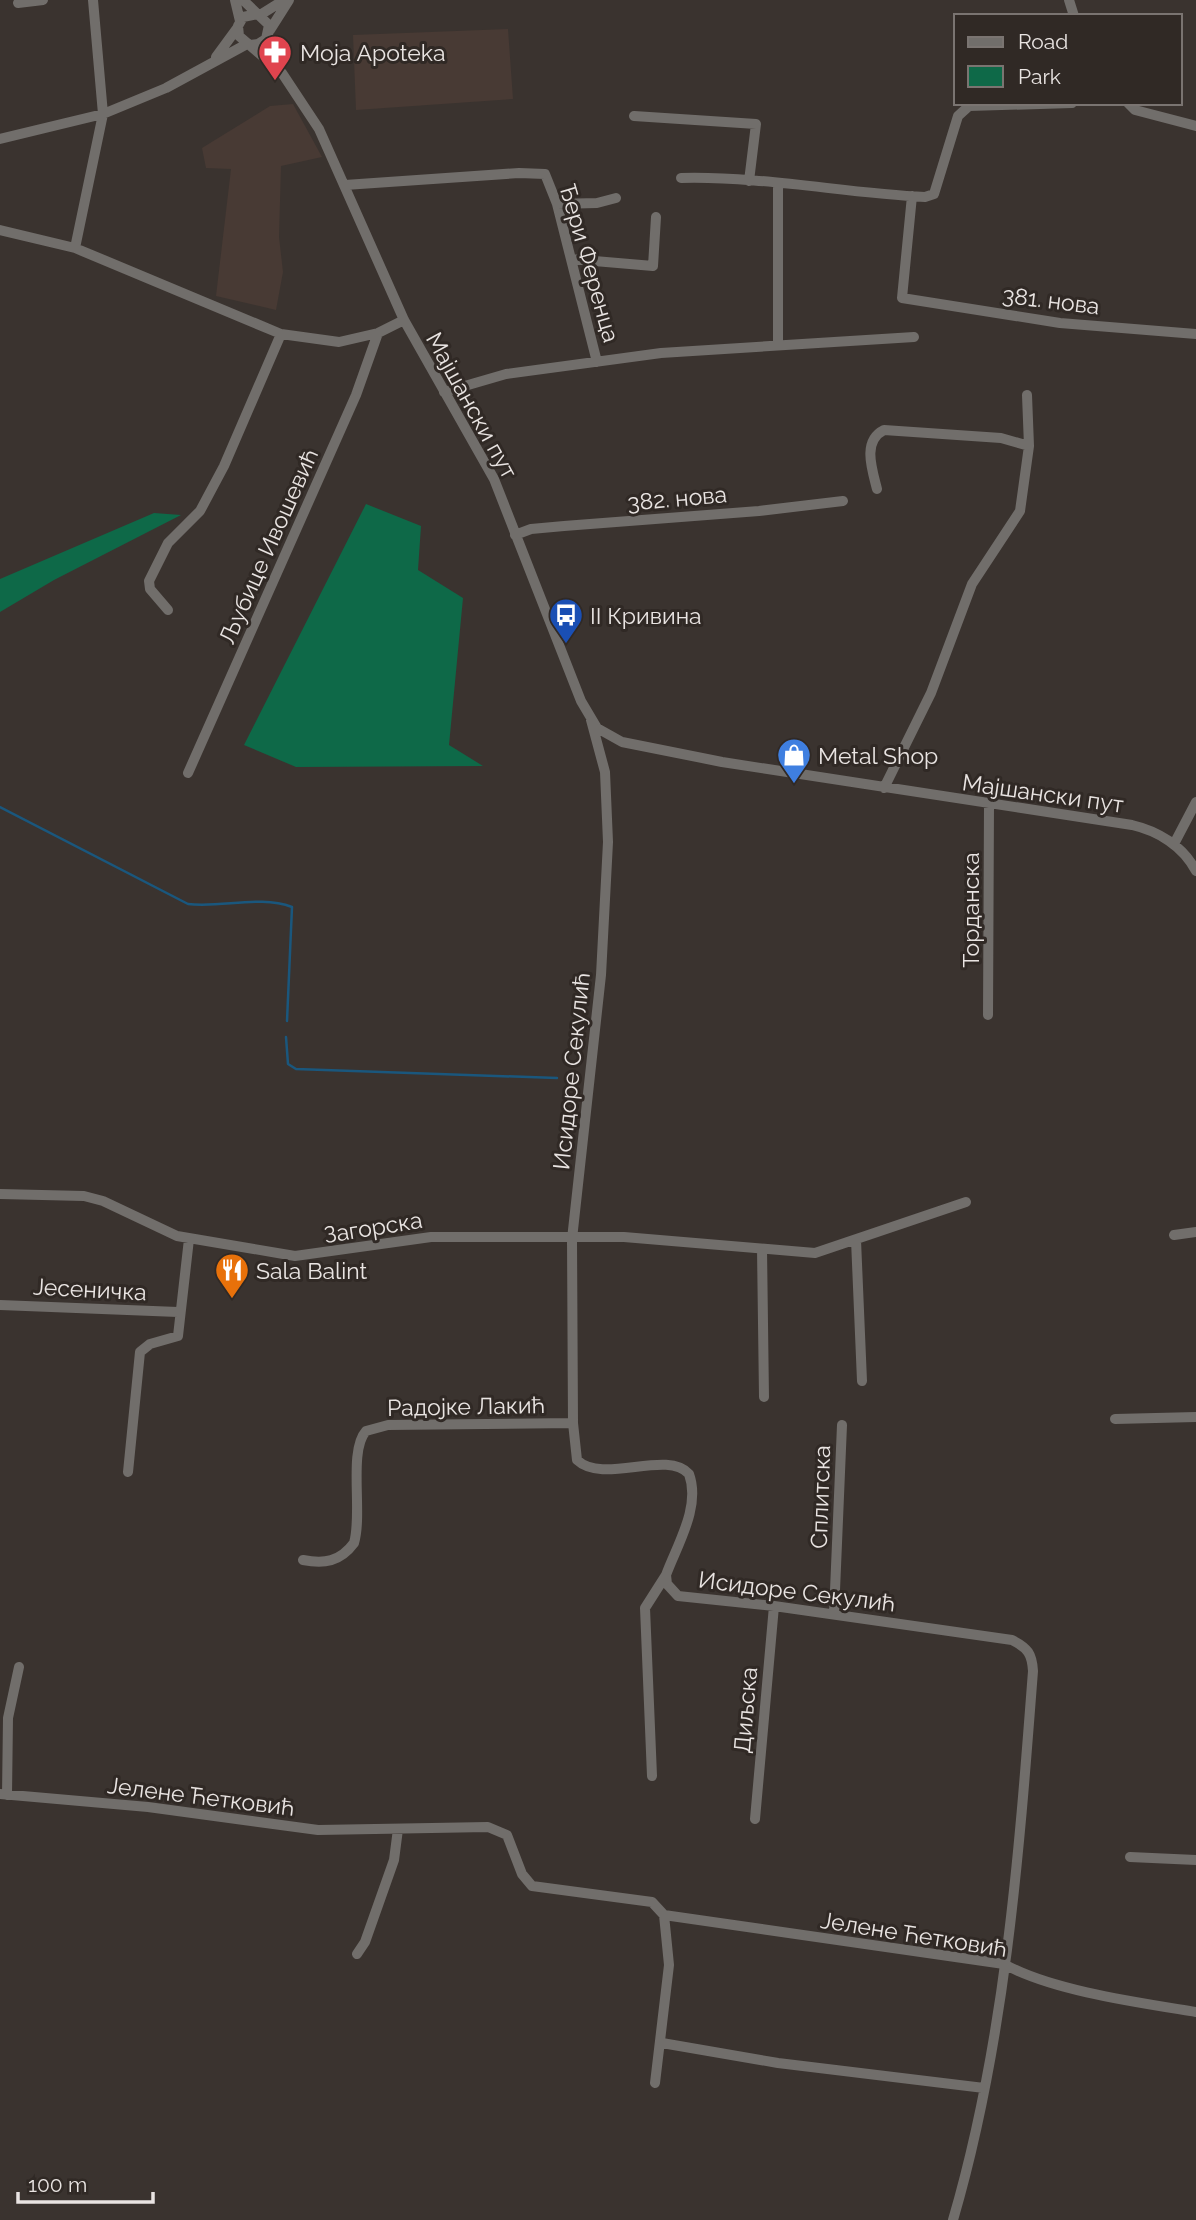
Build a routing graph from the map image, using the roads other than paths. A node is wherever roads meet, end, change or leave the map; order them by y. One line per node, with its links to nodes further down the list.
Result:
1 (43, 0): 6 (street)
2 (93, 0): 15 (street)
3 (235, 0): 8 (street)
4 (243, 0): 7 (street)
5 (287, 0): 7 (street); 9 (street)
6 (18, 3)
7 (259, 14): 8 (street); 9 (street)
8 (239, 24): 10 (street); 11 (street)
9 (269, 33): 10 (street); 12 (street, Мајшански пут)
10 (248, 44): 11 (street); 12 (street, Мајшански пут)
11 (211, 62): 15 (street)
12 (282, 73): 22 (street, Мајшански пут)
13 (1003, 105): 23 (street)
14 (1130, 105): 17 (street)
15 (103, 114): 18 (street); 28 (street)
16 (634, 116): 20 (street)
17 (1196, 126)
18 (0, 139)
19 (681, 178): 20 (street)
20 (749, 181): 21 (street)
21 (778, 184): 23 (street); 35 (street)
22 (345, 185): 25 (street, Ђери Ференца); 30 (street, Мајшански пут)
23 (912, 196): 33 (street, 381. нова)
24 (616, 198): 25 (street)
25 (557, 204): 29 (street, Ђери Ференца)
26 (656, 217): 29 (street)
27 (0, 230): 28 (street)
28 (75, 248): 32 (street)
29 (571, 259): 36 (street, Ђери Ференца)
30 (404, 320): 31 (street); 37 (street, Мајшански пут)
31 (378, 333): 32 (street); 45 (street, Љубице Ивошевић)
32 (281, 334): 43 (street)
33 (1196, 334)
34 (914, 337): 35 (street, Ђери Ференца)
35 (778, 344): 36 (street, Ђери Ференца)
36 (597, 362): 37 (street, Ђери Ференца)
37 (444, 392): 42 (street, Мајшански пут)
38 (1027, 395): 39 (street)
39 (1028, 446): 40 (street); 46 (street)
40 (877, 489)
41 (843, 501): 42 (street, 382. нова)
42 (514, 535): 44 (street, Мајшански пут)
43 (168, 610)
44 (591, 720): 46 (street, Мајшански пут); 56 (street, Исидоре Секулић)
45 (188, 773)
46 (884, 788): 47 (street, Мајшански пут)
47 (989, 805): 49 (street, Мајшански пут); 51 (street, Торданска)
48 (1194, 808): 49 (street)
49 (1174, 844): 50 (street, Мајшански пут)
50 (1196, 871)
51 (988, 1015)
52 (0, 1194): 57 (street, Загорска)
53 (967, 1202): 58 (street, Загорска)
54 (1196, 1232): 55 (street)
55 (1174, 1235)
56 (572, 1238): 57 (street, Загорска); 59 (street, Загорска); 66 (street, Исидоре Секулић)
57 (189, 1239): 61 (street, Јесеничка)
58 (856, 1240): 59 (street, Загорска); 62 (street)
59 (762, 1249): 63 (street)
60 (0, 1305): 61 (street, Јесеничка)
61 (178, 1312): 68 (street, Јесеничка)
62 (862, 1381)
63 (764, 1397)
64 (1196, 1418): 65 (street)
65 (1115, 1419)
66 (573, 1423): 69 (street, Радојке Лакић); 70 (street, Исидоре Секулић)
67 (842, 1425): 72 (street, Сплитска)
68 (128, 1472)
69 (303, 1560)
70 (666, 1576): 71 (street, Исидоре Секулић); 74 (street)
71 (774, 1606): 72 (street, Исидоре Секулић); 76 (street, Диљска)
72 (835, 1614): 82 (street, Исидоре Секулић)
73 (19, 1667): 75 (street)
74 (652, 1776)
75 (4, 1795): 77 (street, Јелене Ћетковић)
76 (755, 1819)
77 (398, 1829): 80 (street, Јелене Ћетковић); 81 (street)
78 (1130, 1857): 79 (street)
79 (1196, 1860)
80 (664, 1915): 82 (street, Јелене Ћетковић); 84 (street)
81 (358, 1954)
82 (1004, 1964): 83 (street, Јелене Ћетковић); 86 (street, Исидоре Секулић)
83 (1196, 2012)
84 (662, 2043): 85 (street); 86 (street)
85 (655, 2083)
86 (984, 2088): 87 (street, Исидоре Секулић)
87 (953, 2220)

